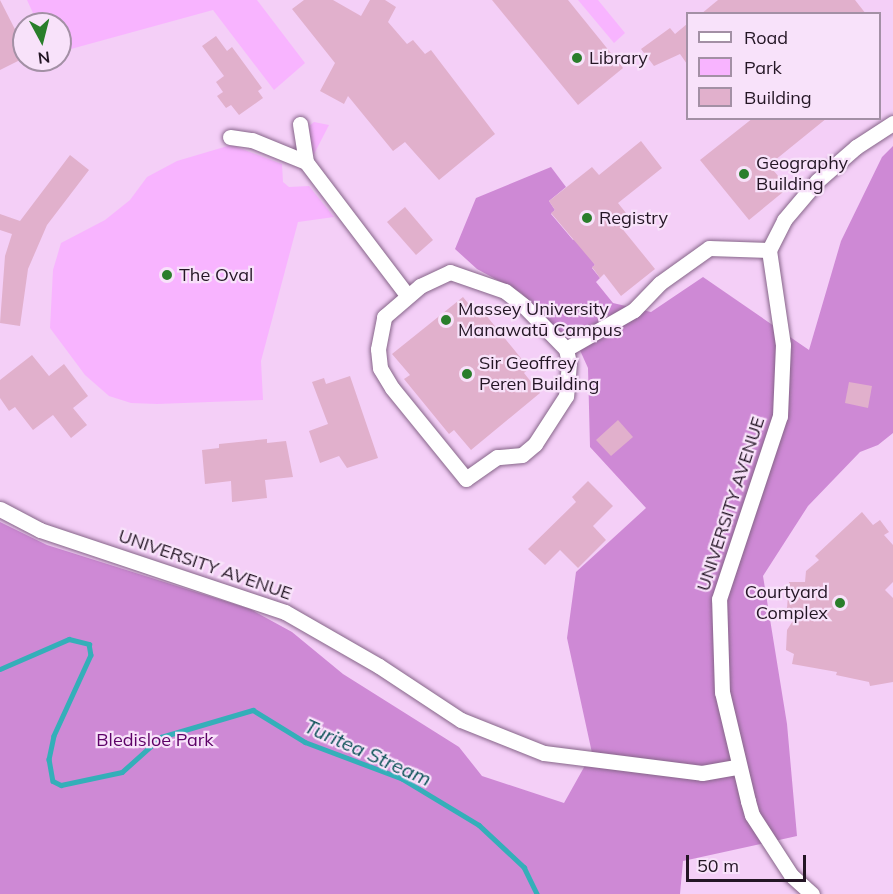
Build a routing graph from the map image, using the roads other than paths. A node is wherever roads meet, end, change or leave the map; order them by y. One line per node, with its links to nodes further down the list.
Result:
1 (893, 123): 5 (street)
2 (300, 124): 4 (street)
3 (230, 137): 4 (street)
4 (306, 162): 6 (street)
5 (769, 249): 7 (street); 9 (street, UNIVERSITY AVENUE)
6 (407, 295): 7 (street); 7 (street)
7 (566, 349)
8 (0, 509): 9 (street, UNIVERSITY AVENUE)
9 (737, 767): 10 (street)
10 (812, 894)

